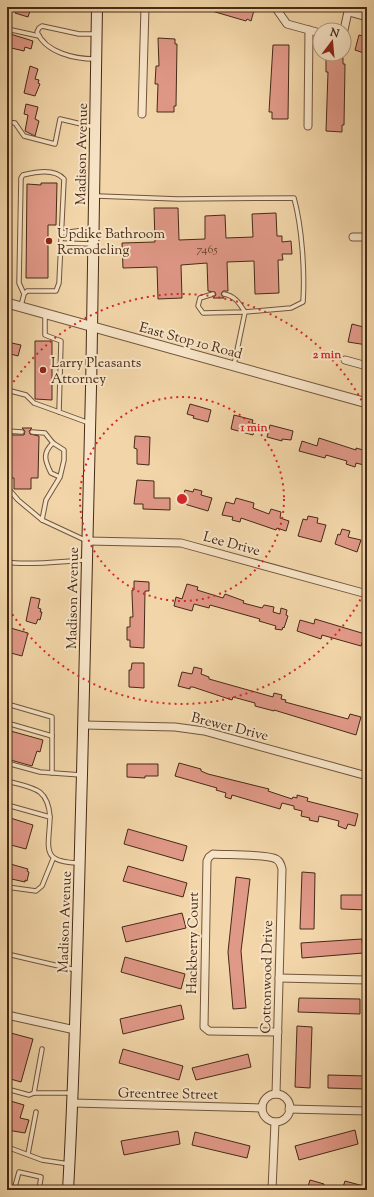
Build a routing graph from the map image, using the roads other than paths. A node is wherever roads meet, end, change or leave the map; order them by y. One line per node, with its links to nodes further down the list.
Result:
1 (97, 7): 10 (main road, Madison Avenue)
2 (145, 7): 13 (street)
3 (275, 7): 8 (street)
4 (349, 10): 5 (street); 6 (street)
5 (367, 17)
6 (346, 22)
7 (7, 29): 11 (lane)
8 (309, 30): 9 (street); 15 (street)
9 (312, 31)
10 (97, 34): 11 (lane); 12 (main road, Madison Avenue)
11 (39, 36): 12 (lane)
12 (96, 59): 16 (main road, Madison Avenue)
13 (142, 114)
14 (7, 122): 16 (lane)
15 (308, 126)
16 (95, 127): 17 (main road, Madison Avenue)
17 (94, 196): 18 (main road, Madison Avenue); 29 (lane)
18 (94, 229): 19 (lane); 23 (main road, Madison Avenue)
19 (62, 233): 22 (lane); 24 (lane)
20 (367, 236): 21 (street)
21 (353, 237)
22 (61, 243): 23 (lane); 24 (lane)
23 (94, 244): 31 (main road, Madison Avenue)
24 (24, 294): 28 (lane)
25 (213, 294): 29 (lane)
26 (224, 294): 29 (lane)
27 (7, 303): 28 (street, East Stop 10 Road)
28 (21, 307): 30 (street, East Stop 10 Road)
29 (245, 312): 33 (lane)
30 (45, 314): 31 (street, East Stop 10 Road); 37 (lane)
31 (93, 327): 33 (street, East Stop 10 Road); 38 (main road, Madison Avenue)
32 (345, 360): 34 (street)
33 (233, 366): 36 (street, East Stop 10 Road)
34 (367, 366)
35 (7, 390): 37 (lane)
36 (367, 403)
37 (59, 412): 38 (lane)
38 (90, 423): 46 (main road, Madison Avenue)
39 (7, 432): 40 (lane)
40 (22, 432)
41 (32, 432): 42 (lane)
42 (53, 443): 43 (lane); 43 (lane)
43 (60, 477): 45 (lane)
44 (7, 487): 45 (lane)
45 (42, 520): 46 (lane)
46 (88, 541): 47 (main road, Madison Avenue); 49 (street, Lee Drive)
47 (87, 560): 48 (lane); 52 (main road, Madison Avenue)
48 (7, 562)
49 (367, 594)
50 (7, 704): 53 (lane)
51 (7, 723): 53 (lane)
52 (84, 725): 56 (main road, Madison Avenue); 57 (street, Brewer Drive)
53 (52, 736): 55 (lane)
54 (7, 763): 55 (lane)
55 (52, 773): 56 (lane)
56 (82, 775): 63 (main road, Madison Avenue)
57 (367, 776)
58 (7, 780): 60 (lane)
59 (7, 805): 60 (lane)
60 (50, 817): 61 (lane)
61 (53, 859): 63 (lane); 64 (lane)
62 (279, 861): 67 (street, Cottonwood Drive); 71 (street, Hackberry Court)
63 (80, 863): 66 (main road, Madison Avenue)
64 (7, 887)
65 (7, 954): 66 (lane)
66 (77, 970): 70 (main road, Madison Avenue)
67 (279, 978): 68 (street); 71 (street, Cottonwood Drive)
68 (367, 980)
69 (7, 1015): 70 (street)
70 (75, 1030): 75 (main road, Madison Avenue)
71 (278, 1032): 76 (street, Cottonwood Drive)
72 (42, 1049): 74 (lane)
73 (7, 1089): 74 (lane)
74 (34, 1093): 75 (lane)
75 (73, 1093): 77 (main road, Madison Avenue)
76 (276, 1094): 78 (street); 79 (street)
77 (73, 1103): 78 (street, Greentree Street); 85 (main road, Madison Avenue)
78 (262, 1108): 82 (street)
79 (289, 1109): 80 (street); 82 (street)
80 (367, 1111)
81 (36, 1112): 84 (lane)
82 (275, 1122): 89 (street)
83 (7, 1147): 84 (lane)
84 (28, 1154): 85 (lane)
85 (70, 1164): 88 (main road, Madison Avenue)
86 (14, 1190): 87 (lane)
87 (39, 1190)
88 (68, 1190)
89 (272, 1190)

